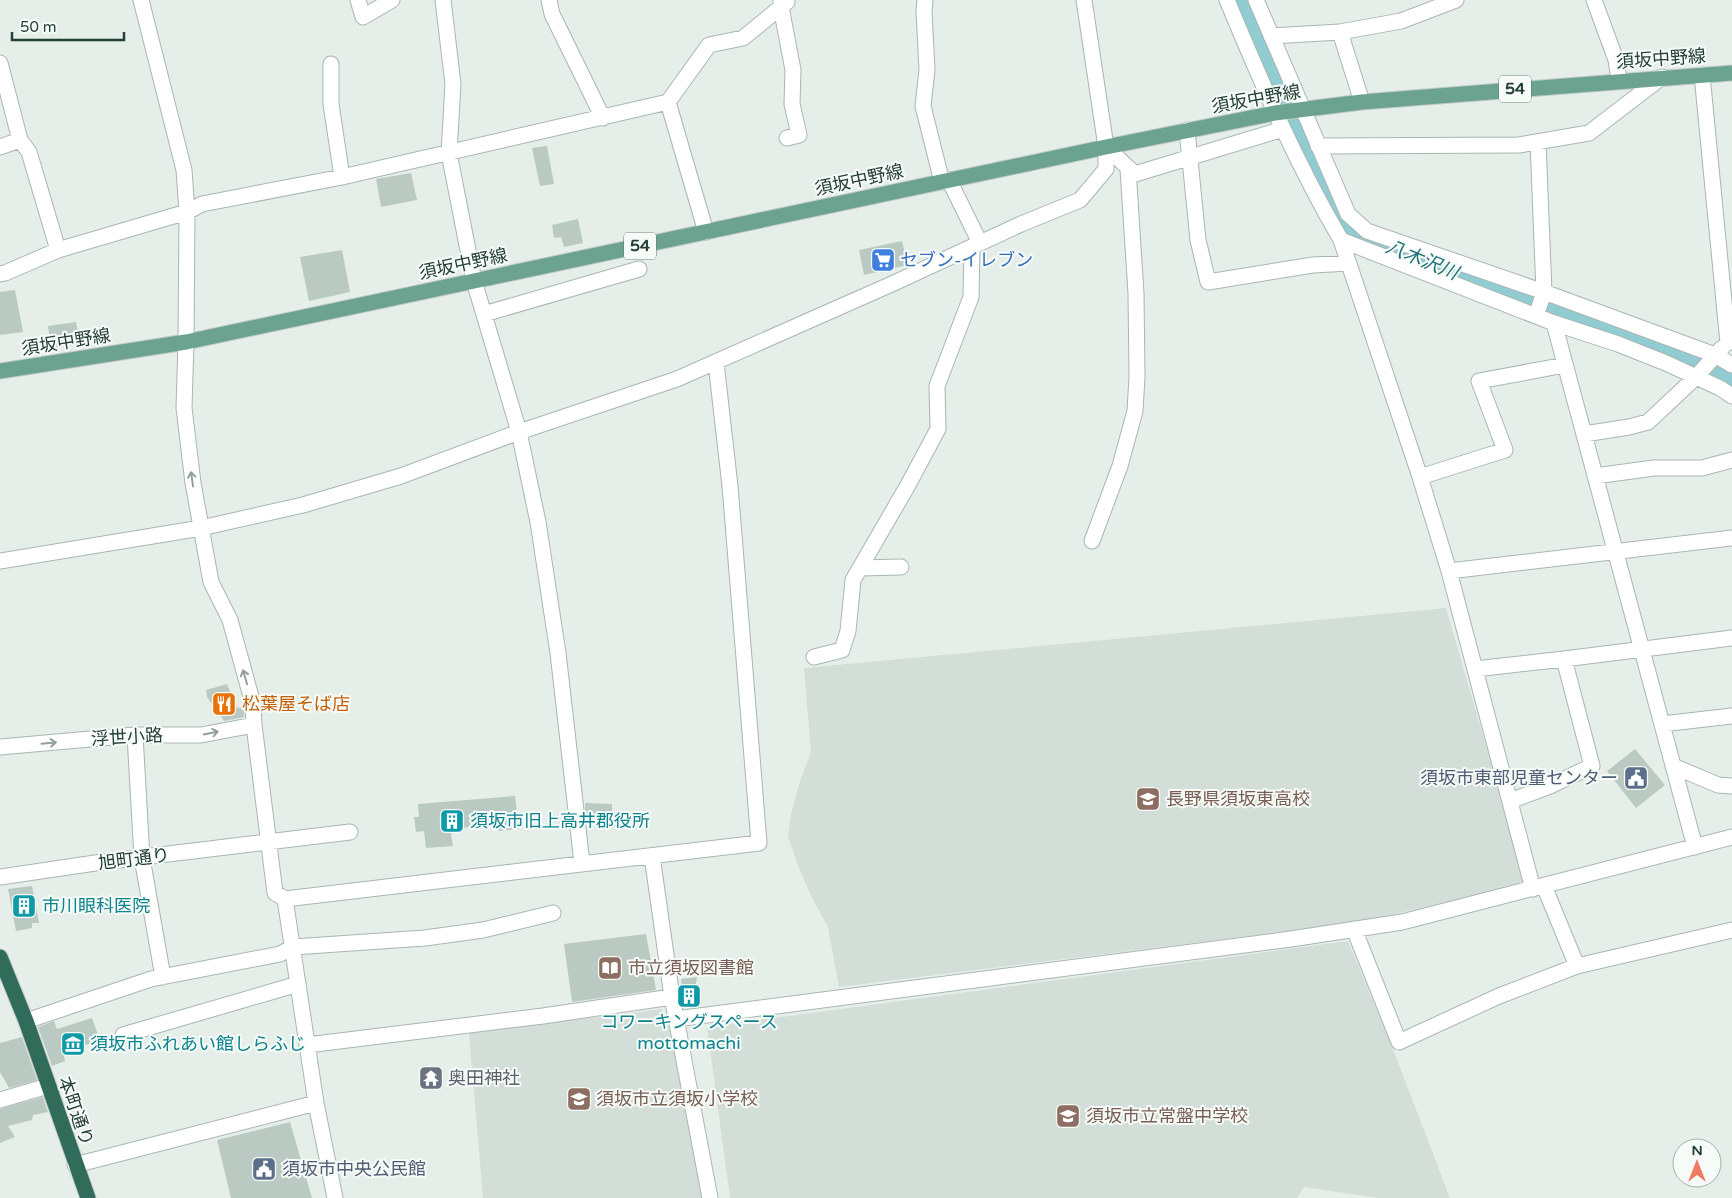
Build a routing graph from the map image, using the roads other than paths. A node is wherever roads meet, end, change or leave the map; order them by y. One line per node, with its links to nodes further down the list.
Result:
1 (141, 0): 40 (street)
2 (358, 0): 3 (street)
3 (392, 0)
4 (443, 0): 35 (street)
5 (549, 0): 26 (street)
6 (925, 0): 39 (street)
7 (1084, 0): 34 (street)
8 (1227, 0): 25 (street)
9 (1256, 0): 15 (street)
10 (1456, 0): 13 (street)
11 (1594, 0): 21 (street)
12 (784, 2): 22 (street); 29 (street)
13 (1428, 5): 14 (street)
14 (1340, 32): 15 (street); 23 (street)
15 (1271, 36): 24 (street)
16 (0, 63): 30 (street)
17 (332, 64): 38 (street)
18 (1732, 72): 19 (main road, 須坂中野線 / 54)
19 (1702, 75): 20 (main road, 須坂中野線 / 54); 53 (street)
20 (1662, 77): 21 (main road, 須坂中野線 / 54); 31 (street)
21 (1619, 80): 23 (main road, 須坂中野線 / 54)
22 (668, 102): 26 (street); 41 (street)
23 (1362, 102): 24 (main road, 須坂中野線 / 54)
24 (1300, 110): 25 (main road, 須坂中野線 / 54); 33 (street)
25 (1277, 113): 27 (street); 28 (main road, 須坂中野線 / 54)
26 (603, 118): 35 (street)
27 (1283, 129): 36 (street); 42 (street)
28 (1187, 130): 34 (main road, 須坂中野線 / 54); 36 (street)
29 (787, 138)
30 (20, 140): 32 (street); 44 (street)
31 (1538, 142): 33 (street); 49 (street)
32 (0, 146)
33 (1318, 146): 49 (street)
34 (1106, 147): 37 (street); 39 (main road, 須坂中野線 / 54); 43 (street)
35 (450, 152): 38 (street); 48 (street)
36 (1190, 156): 37 (street); 45 (street)
37 (1128, 169): 68 (street)
38 (342, 177): 40 (street)
39 (946, 181): 41 (main road, 須坂中野線 / 54); 43 (street)
40 (187, 212): 44 (street); 52 (street)
41 (706, 232): 48 (main road, 須坂中野線 / 54)
42 (1341, 240): 45 (street); 49 (street)
43 (976, 245): 55 (street); 72 (street)
44 (58, 250): 47 (street)
45 (1349, 264): 65 (street)
46 (639, 269): 50 (street)
47 (0, 274)
48 (474, 281): 50 (street); 52 (main road, 須坂中野線 / 54)
49 (1540, 304): 51 (street); 54 (street)
50 (484, 314): 61 (street)
51 (1554, 323): 56 (street); 59 (street)
52 (186, 342): 58 (main road, 須坂中野線 / 54); 66 (street, one-way to 52)
53 (1730, 343): 54 (street)
54 (1714, 357): 57 (street); 59 (street)
55 (716, 363): 61 (street); 91 (street)
56 (1565, 365): 62 (street); 65 (street)
57 (1732, 365)
58 (0, 371)
59 (1698, 376): 60 (street); 62 (street)
60 (1732, 396)
61 (519, 432): 66 (street); 93 (street)
62 (1584, 434): 64 (street)
63 (1732, 460): 64 (street)
64 (1595, 476): 69 (street)
65 (1420, 477): 73 (street)
66 (201, 528): 70 (street); 81 (street, one-way to 66)
67 (1732, 538): 69 (street)
68 (1092, 541)
69 (1616, 550): 73 (street); 75 (street)
70 (0, 561)
71 (901, 567): 72 (street)
72 (860, 568): 76 (street)
73 (1450, 571): 78 (street)
74 (1732, 638): 75 (street)
75 (1642, 650): 77 (street); 80 (street)
76 (814, 657)
77 (1564, 659): 78 (street); 86 (street)
78 (1475, 668): 86 (street)
79 (1732, 716): 80 (street)
80 (1662, 724): 84 (street)
81 (254, 725): 82 (street, 浮世小路, one-way to 81); 89 (street)
82 (135, 735): 83 (street, 浮世小路, one-way to 82); 92 (street)
83 (0, 747)
84 (1673, 766): 85 (street); 90 (street)
85 (1732, 786)
86 (1510, 801): 95 (street)
87 (350, 832): 89 (street, 旭町通り)
88 (1732, 837): 90 (street)
89 (268, 842): 92 (street, 旭町通り); 96 (street)
90 (1694, 847): 95 (street)
91 (652, 856): 93 (street); 105 (street)
92 (142, 858): 94 (street, 旭町通り); 103 (street)
93 (582, 863): 96 (street)
94 (0, 877)
95 (1539, 887): 98 (street); 102 (street)
96 (285, 898): 100 (street)
97 (553, 914): 100 (street)
98 (1354, 929): 102 (street); 106 (street)
99 (1732, 930): 102 (street)
100 (293, 947): 103 (street); 104 (street)
101 (0, 957): 107 (highway, 本町通り)
102 (1577, 966)
103 (163, 977): 107 (street)
104 (298, 984): 108 (street); 109 (street)
105 (672, 996): 106 (street); 109 (street)
106 (676, 1019): 116 (street)
107 (26, 1021): 110 (highway, 本町通り)
108 (123, 1035)
109 (307, 1045): 112 (street)
110 (48, 1086): 111 (street); 113 (highway, 本町通り)
111 (0, 1100)
112 (316, 1103): 113 (street); 115 (street)
113 (75, 1165): 114 (highway, 本町通り)
114 (88, 1198)
115 (335, 1198)
116 (710, 1198)

